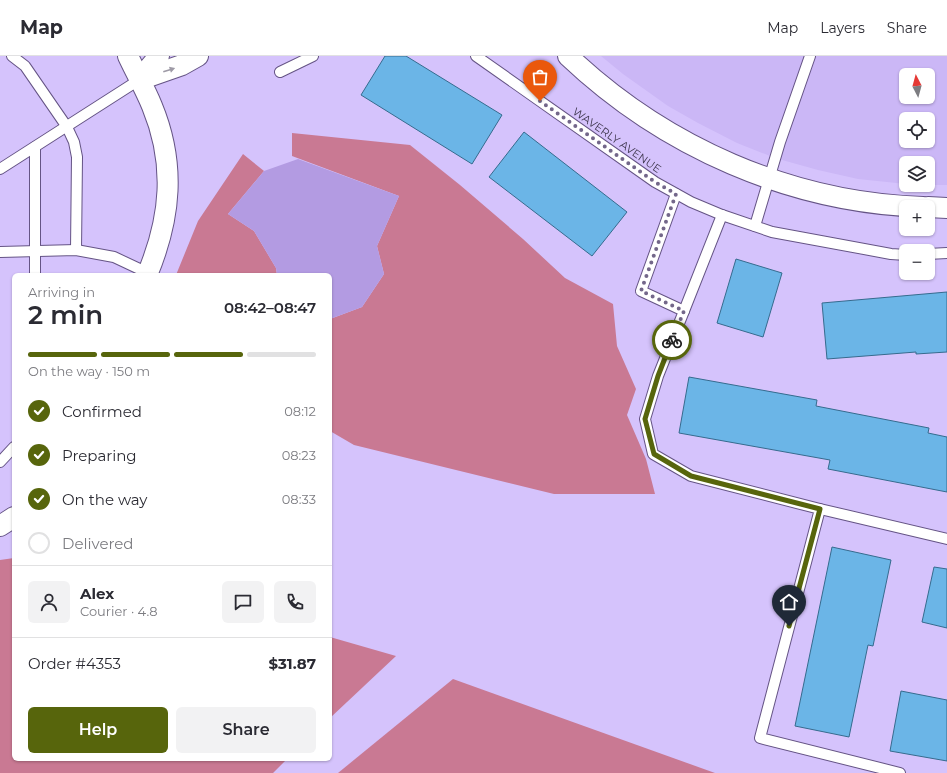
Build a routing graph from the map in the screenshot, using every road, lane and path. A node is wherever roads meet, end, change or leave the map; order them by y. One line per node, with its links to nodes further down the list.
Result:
1 (12, 56): 12 (lane)
2 (116, 56): 11 (street)
3 (128, 56): 11 (street)
4 (159, 56): 11 (street)
5 (198, 56): 11 (street, one-way to 5)
6 (313, 56): 10 (lane)
7 (476, 56): 16 (lane, WAVERLY AVENUE)
8 (568, 56): 15 (street)
9 (810, 56): 15 (lane)
10 (280, 72)
11 (139, 80): 12 (lane); 30 (street)
12 (67, 127): 13 (lane); 22 (lane)
13 (35, 147): 14 (lane); 23 (lane)
14 (0, 169)
15 (769, 179): 17 (street); 21 (lane)
16 (676, 194): 20 (lane, WAVERLY AVENUE); 31 (lane)
17 (899, 206)
18 (935, 207): 19 (street)
19 (947, 208)
20 (722, 215): 21 (lane, WAVERLY AVENUE); 31 (lane)
21 (755, 226): 27 (lane, WAVERLY AVENUE)
22 (76, 250): 23 (lane); 29 (lane)
23 (35, 251): 24 (lane); 28 (lane)
24 (0, 252)
25 (947, 253): 26 (lane)
26 (935, 254)
27 (899, 255)
28 (35, 273)
29 (146, 273)
30 (148, 273)
31 (684, 311): 34 (lane)
32 (12, 449): 33 (lane)
33 (0, 462)
34 (820, 509): 37 (lane); 38 (lane)
35 (12, 518): 36 (street)
36 (0, 526)
37 (947, 539)
38 (900, 773)

